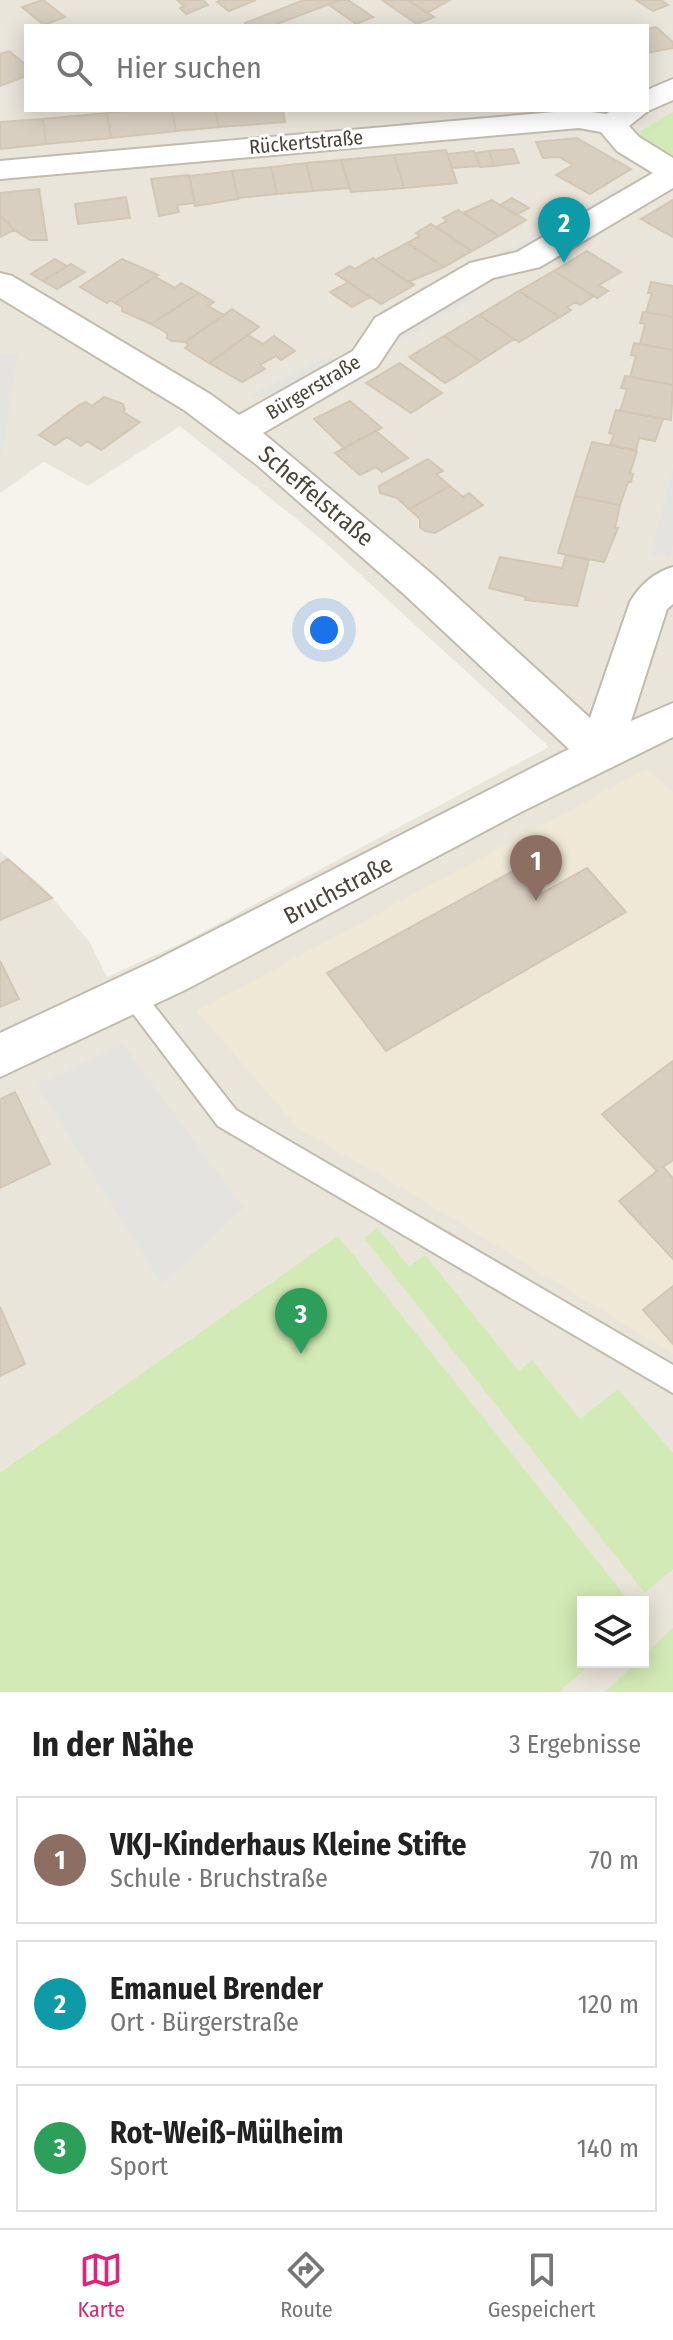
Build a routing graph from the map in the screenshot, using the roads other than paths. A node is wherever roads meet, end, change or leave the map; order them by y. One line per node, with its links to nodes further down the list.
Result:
1 (673, 88): 2 (street)
2 (649, 101)
3 (622, 117): 4 (street, Rückertstraße); 5 (street)
4 (0, 170)
5 (673, 173): 7 (street, Bürgerstraße)
6 (7, 297): 7 (street, Scheffelstraße)
7 (238, 431): 10 (street, Scheffelstraße)
8 (673, 581): 10 (street)
9 (673, 719): 10 (street, Bruchstraße)
10 (599, 752): 11 (street, Bruchstraße)
11 (133, 996): 12 (street, Bruchstraße); 13 (lane)
12 (0, 1056)
13 (673, 1380)

